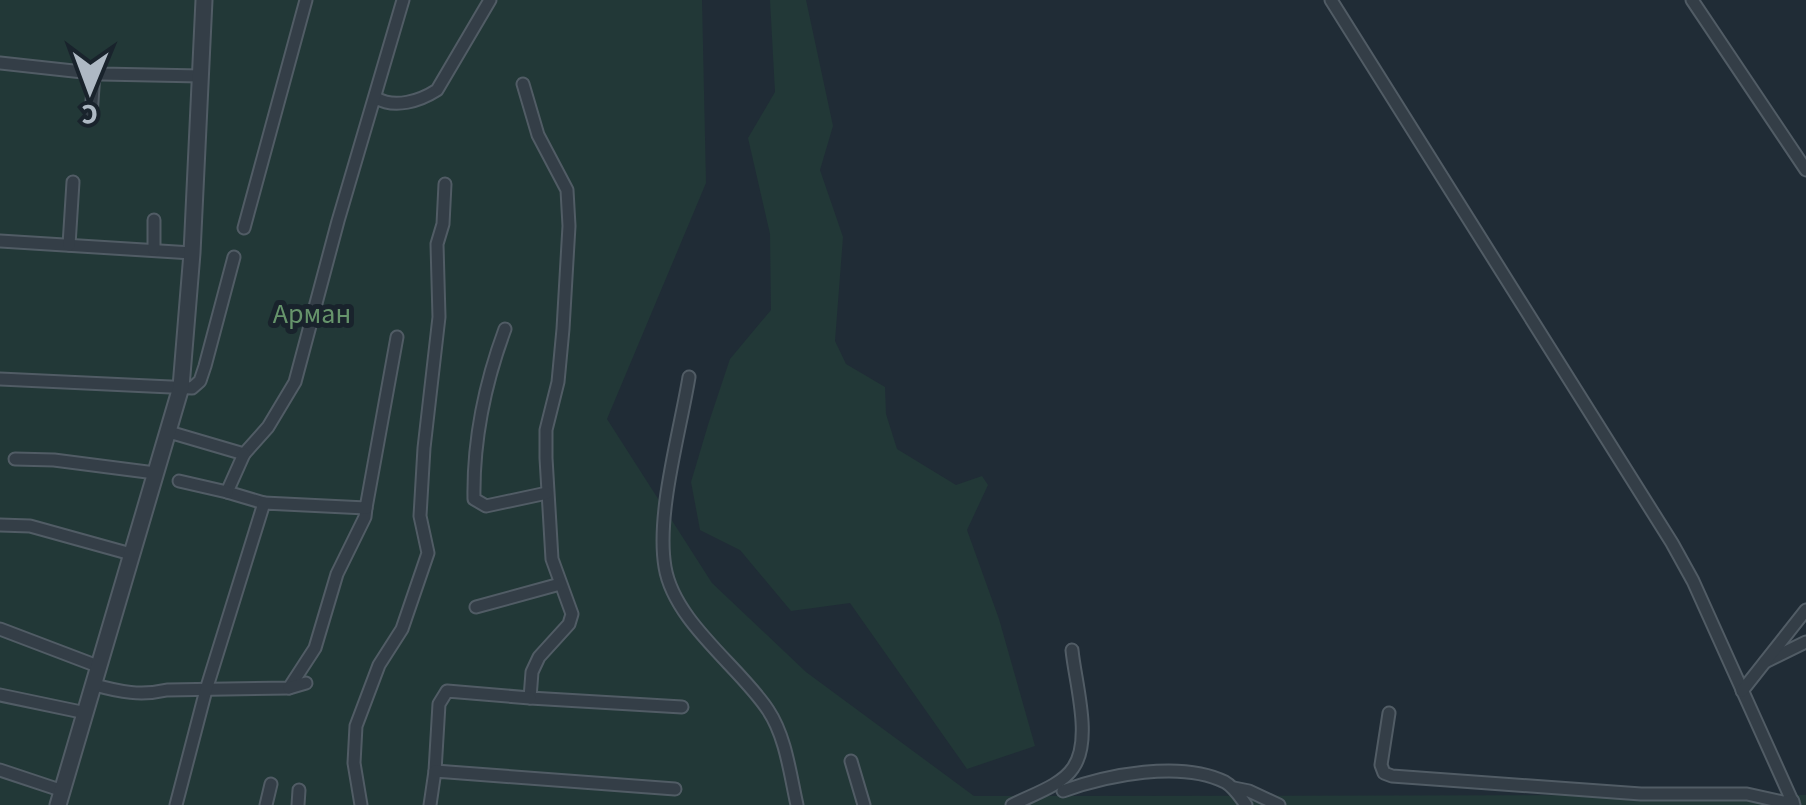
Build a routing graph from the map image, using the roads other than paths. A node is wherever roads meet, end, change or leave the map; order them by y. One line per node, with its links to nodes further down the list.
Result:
1 (204, 0): 9 (street)
2 (306, 0): 17 (street)
3 (403, 0): 11 (street)
4 (490, 0): 11 (street)
5 (1331, 0): 51 (street)
6 (1692, 0): 13 (street)
7 (0, 63): 8 (street)
8 (94, 73): 9 (street); 12 (street)
9 (201, 76): 21 (street)
10 (522, 84): 34 (street)
11 (376, 98): 29 (street)
12 (91, 116)
13 (1806, 170)
14 (74, 182): 19 (street)
15 (445, 184): 70 (street)
16 (154, 220): 20 (street)
17 (244, 228)
18 (0, 240): 19 (street)
19 (68, 245): 20 (street)
20 (154, 250): 21 (street)
21 (192, 253): 27 (street)
22 (234, 257): 27 (street)
23 (505, 329): 34 (street)
24 (398, 337): 36 (street)
25 (688, 377): 72 (street)
26 (0, 379): 27 (street)
27 (181, 387): 28 (street)
28 (168, 432): 29 (street); 31 (street)
29 (244, 454): 33 (street)
30 (15, 459): 31 (street)
31 (155, 473): 38 (street)
32 (179, 482): 33 (street)
33 (227, 492): 35 (street)
34 (546, 492): 39 (street)
35 (264, 503): 36 (street); 50 (street)
36 (366, 508): 49 (street)
37 (0, 525): 38 (street)
38 (132, 554): 46 (street)
39 (560, 584): 40 (street); 53 (street)
40 (476, 606)
41 (1806, 610): 45 (street)
42 (0, 630): 46 (street)
43 (1806, 642): 45 (street)
44 (1072, 650): 74 (street)
45 (1762, 663): 51 (street)
46 (100, 666): 48 (street)
47 (306, 683): 49 (street)
48 (95, 686): 50 (street); 55 (street)
49 (288, 688): 50 (street)
50 (206, 690): 67 (street)
51 (1742, 692): 66 (street)
52 (0, 695): 55 (street)
53 (530, 698): 54 (street); 59 (street)
54 (682, 707)
55 (86, 713): 65 (street)
56 (1389, 713): 66 (street)
57 (851, 761): 73 (street)
58 (0, 770): 65 (street)
59 (435, 771): 62 (street); 71 (street)
60 (271, 784): 68 (street)
61 (1234, 788): 64 (street); 75 (street); 76 (street)
62 (676, 789)
63 (299, 790): 69 (street)
64 (1063, 791)
65 (60, 798)
66 (1793, 803)
67 (176, 805)
68 (266, 805)
69 (298, 805)
70 (361, 805)
71 (430, 805)
72 (797, 805)
73 (864, 805)
74 (1012, 805)
75 (1246, 805)
76 (1278, 805)

